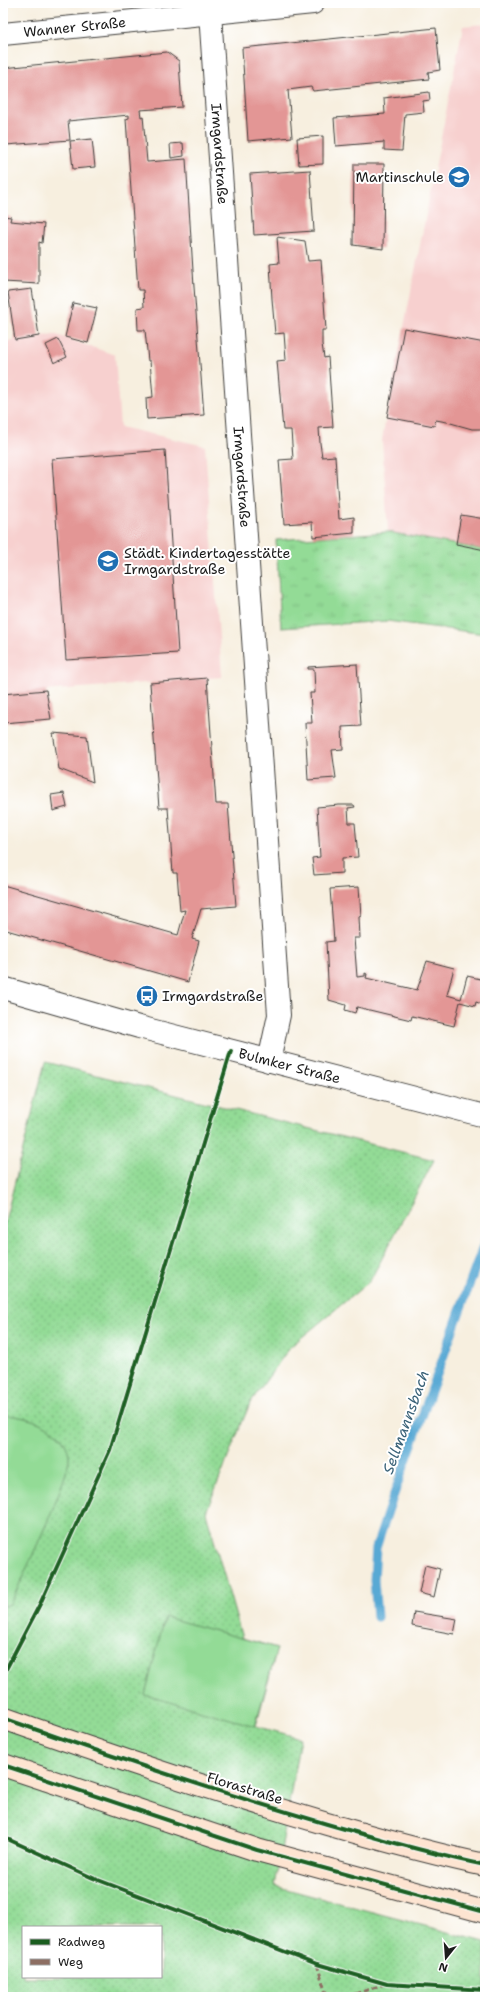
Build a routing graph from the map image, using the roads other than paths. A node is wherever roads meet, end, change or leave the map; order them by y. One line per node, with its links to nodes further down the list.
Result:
1 (313, 3): 2 (street, Wanner Straße)
2 (210, 12): 3 (street, Wanner Straße); 5 (street, Irmgardstraße)
3 (3, 34)
4 (3, 988): 5 (street, Bulmker Straße)
5 (269, 1061): 6 (street, Bulmker Straße)
6 (485, 1116)
7 (3, 1718): 9 (main road, Florastraße)
8 (3, 1765): 10 (main road)
9 (485, 1865)
10 (485, 1912)

